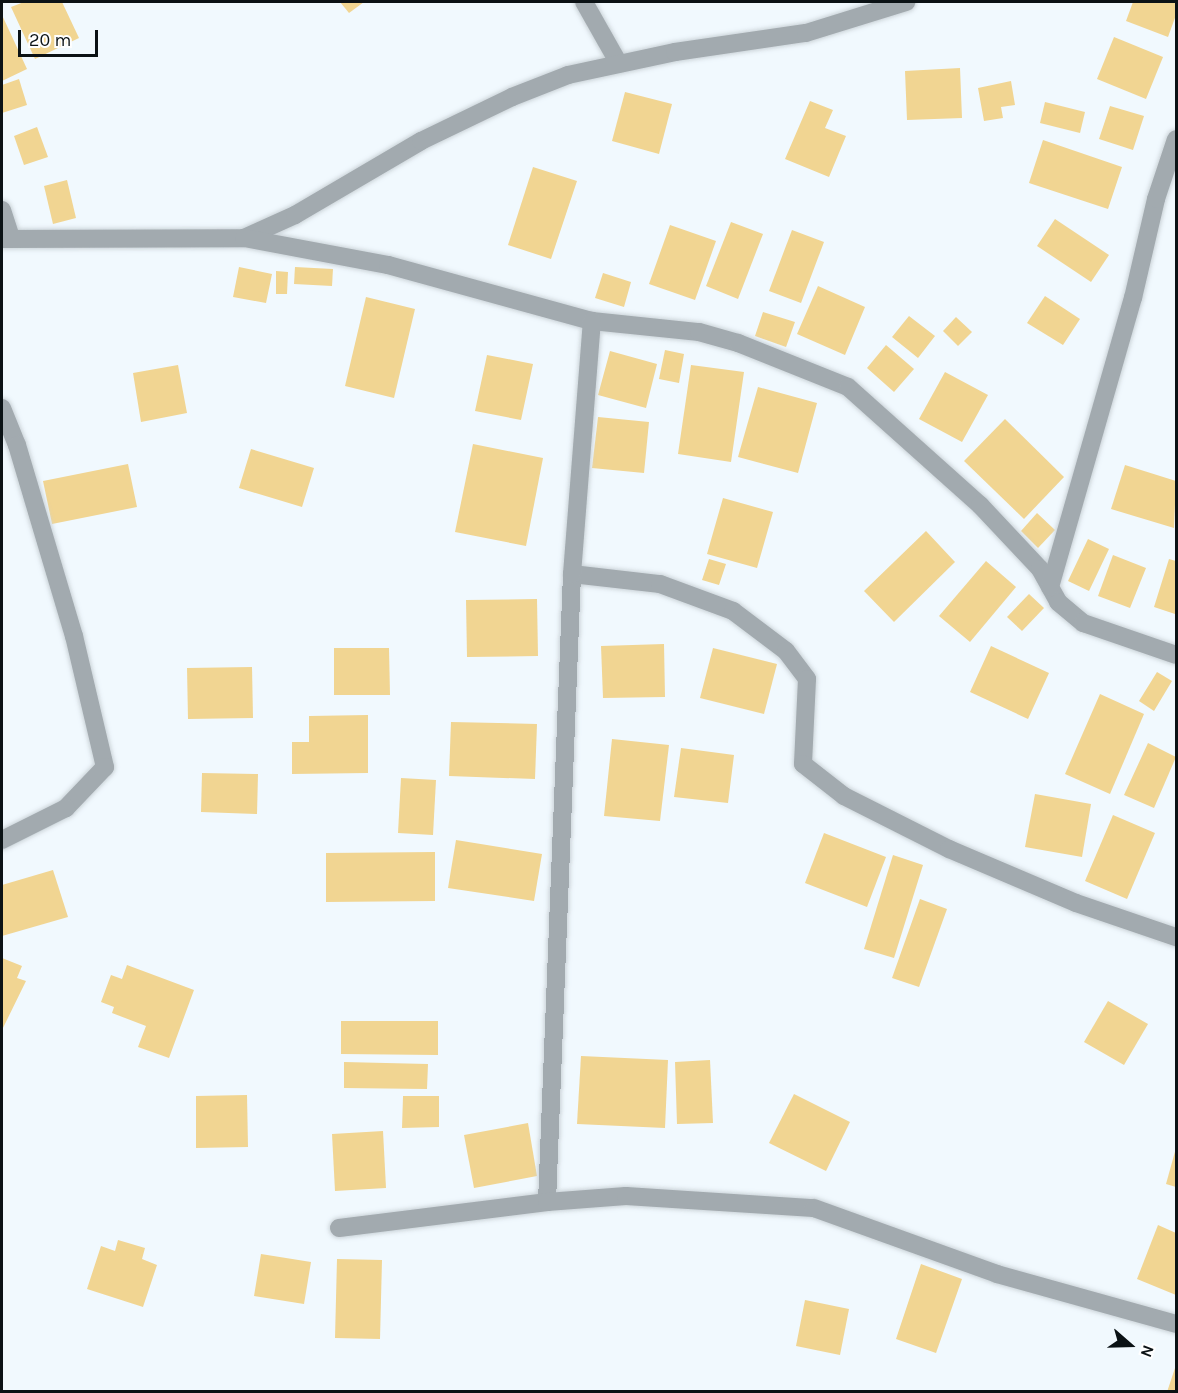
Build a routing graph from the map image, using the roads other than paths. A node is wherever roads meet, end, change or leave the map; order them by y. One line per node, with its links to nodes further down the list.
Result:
1 (584, 2): 3 (street)
2 (906, 2): 3 (street)
3 (618, 62): 7 (street)
4 (1176, 139): 11 (street)
5 (2, 210): 6 (street)
6 (6, 238): 7 (street)
7 (244, 238): 8 (street)
8 (592, 321): 10 (street); 11 (street)
9 (2, 408): 13 (street)
10 (572, 574): 14 (street); 15 (street)
11 (1050, 587): 12 (street)
12 (1176, 655)
13 (2, 840)
14 (1176, 937)
15 (547, 1202): 16 (street); 17 (street)
16 (339, 1228)
17 (1176, 1324)

